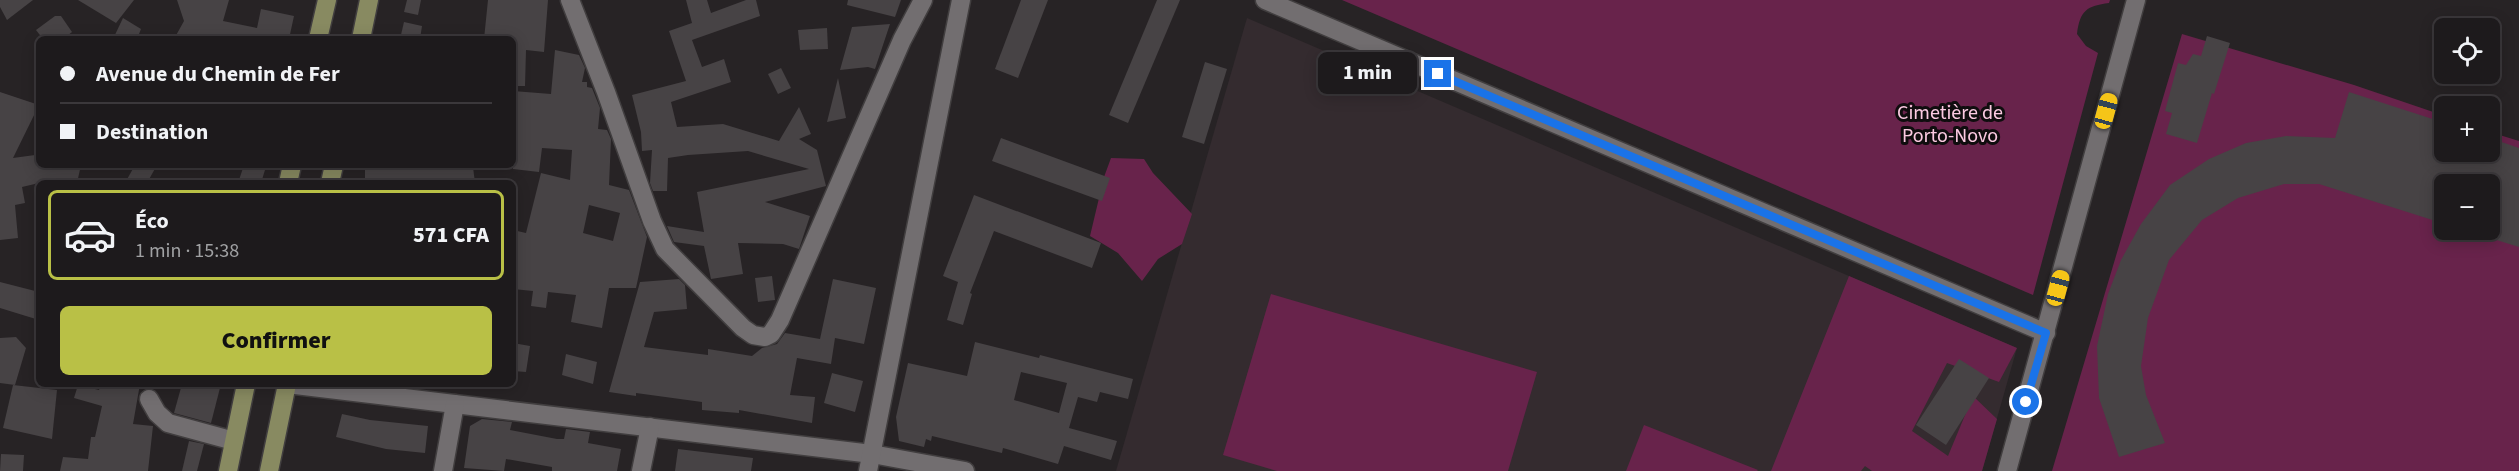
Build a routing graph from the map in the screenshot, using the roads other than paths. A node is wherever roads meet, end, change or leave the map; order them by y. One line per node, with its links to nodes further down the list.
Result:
1 (327, 0): 8 (main road)
2 (369, 0): 9 (main road)
3 (570, 0): 4 (street)
4 (922, 0)
5 (961, 0): 18 (street)
6 (1265, 0): 10 (street)
7 (2136, 0): 10 (street)
8 (319, 36)
9 (362, 36)
10 (2046, 333): 24 (street)
11 (245, 387): 17 (main road)
12 (286, 387): 20 (main road)
13 (312, 387): 15 (street)
14 (149, 399): 17 (street)
15 (455, 404): 16 (street); 21 (street)
16 (650, 427): 18 (street); 22 (street)
17 (234, 441): 19 (main road)
18 (870, 462): 23 (street)
19 (228, 471)
20 (269, 471)
21 (442, 471)
22 (641, 471)
23 (965, 471)
24 (2007, 471)

